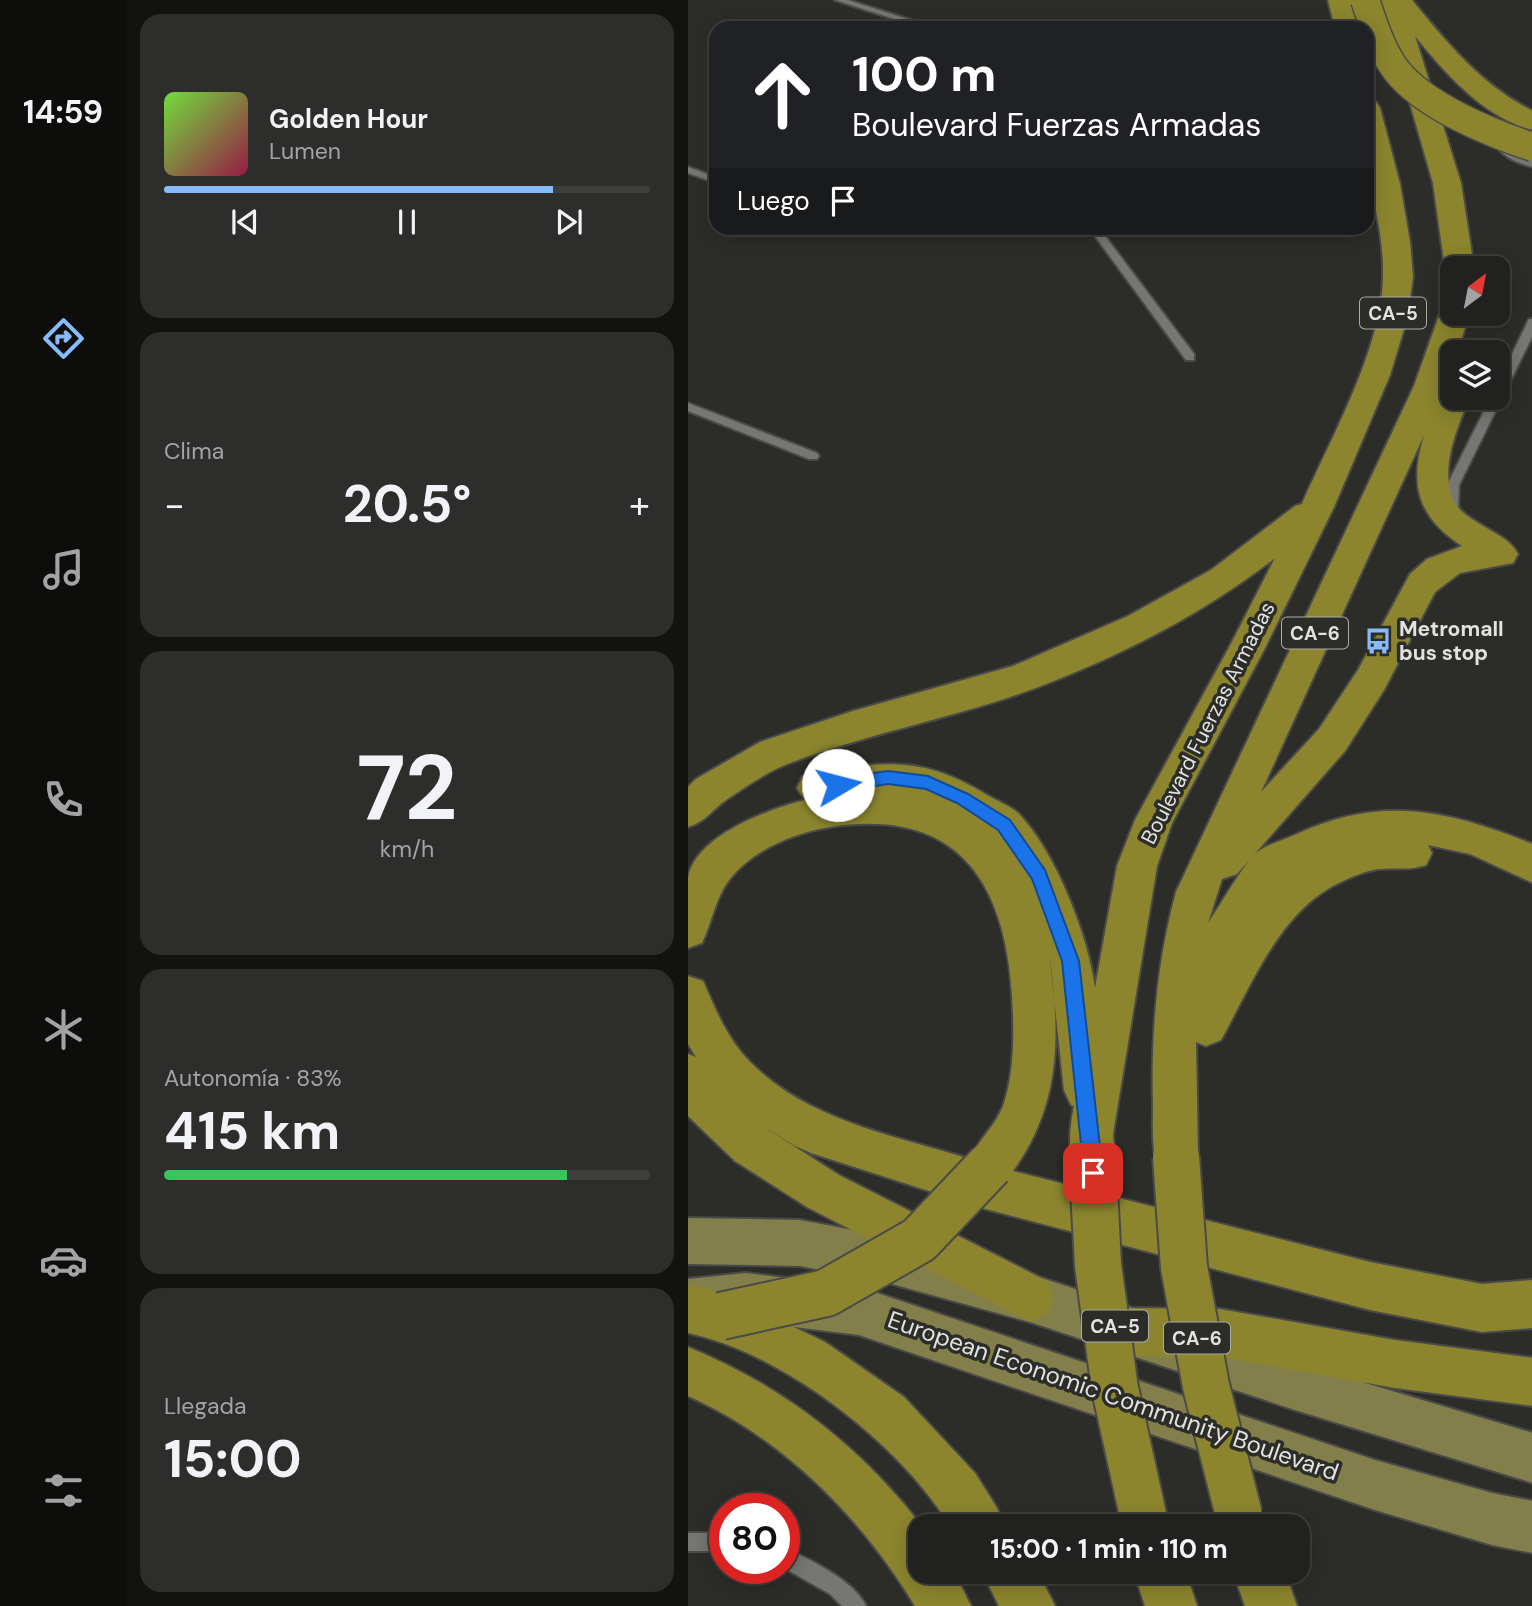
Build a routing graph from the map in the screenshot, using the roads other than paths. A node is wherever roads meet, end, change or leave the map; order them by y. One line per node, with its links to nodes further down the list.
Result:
1 (839, 0): 6 (lane)
2 (1340, 0): 7 (highway)
3 (1365, 0): 8 (highway, bridge)
4 (1392, 0): 17 (highway)
5 (1399, 0): 10 (highway)
6 (908, 21)
7 (1345, 21)
8 (1373, 21)
9 (1374, 24): 12 (highway, bridge)
10 (1532, 122): 12 (lane)
11 (1374, 143): 26 (highway, Boulevard Fuerzas Armadas / CA-5)
12 (1530, 158): 14 (lane)
13 (688, 170): 15 (lane)
14 (1532, 177)
15 (709, 178)
16 (1099, 235): 20 (lane)
17 (1458, 256)
18 (1532, 322): 21 (lane)
19 (1458, 329): 31 (highway, CA-6)
20 (1190, 357)
21 (1510, 370)
22 (688, 407): 25 (lane)
23 (1448, 410): 27 (highway)
24 (1491, 410): 27 (lane)
25 (813, 456)
26 (1317, 507): 28 (highway); 37 (highway, Boulevard Fuerzas Armadas / CA-6)
27 (1462, 528): 31 (highway)
28 (688, 811)
29 (688, 863): 37 (highway)
30 (1532, 866): 35 (highway)
31 (1196, 892): 35 (highway, CA-6)
32 (1532, 894): 35 (highway)
33 (688, 930): 41 (highway, bridge)
34 (688, 995): 40 (highway)
35 (1173, 1068): 48 (highway, CA-6, bridge)
36 (688, 1075): 39 (highway)
37 (1092, 1142): 47 (highway, Boulevard Fuerzas Armadas / CA-6, bridge)
38 (688, 1241): 39 (main road, CA-5)
39 (1030, 1298): 42 (main road, CA-5)
40 (1532, 1304)
41 (699, 1309): 46 (highway); 49 (main road, European Economic Community Boulevard)
42 (1130, 1332): 44 (highway); 45 (main road, CA-5)
43 (688, 1371): 52 (highway)
44 (1532, 1382)
45 (1532, 1458)
46 (972, 1514)
47 (1143, 1514)
48 (1239, 1514)
49 (1532, 1527)
50 (691, 1539): 51 (lane)
51 (709, 1541)
52 (908, 1551)
53 (800, 1566): 58 (lane)
54 (931, 1584): 59 (highway)
55 (1015, 1584): 60 (highway)
56 (1164, 1584): 61 (highway)
57 (1263, 1584): 62 (highway)
58 (856, 1606)
59 (945, 1606)
60 (1029, 1606)
61 (1171, 1606)
62 (1271, 1606)

